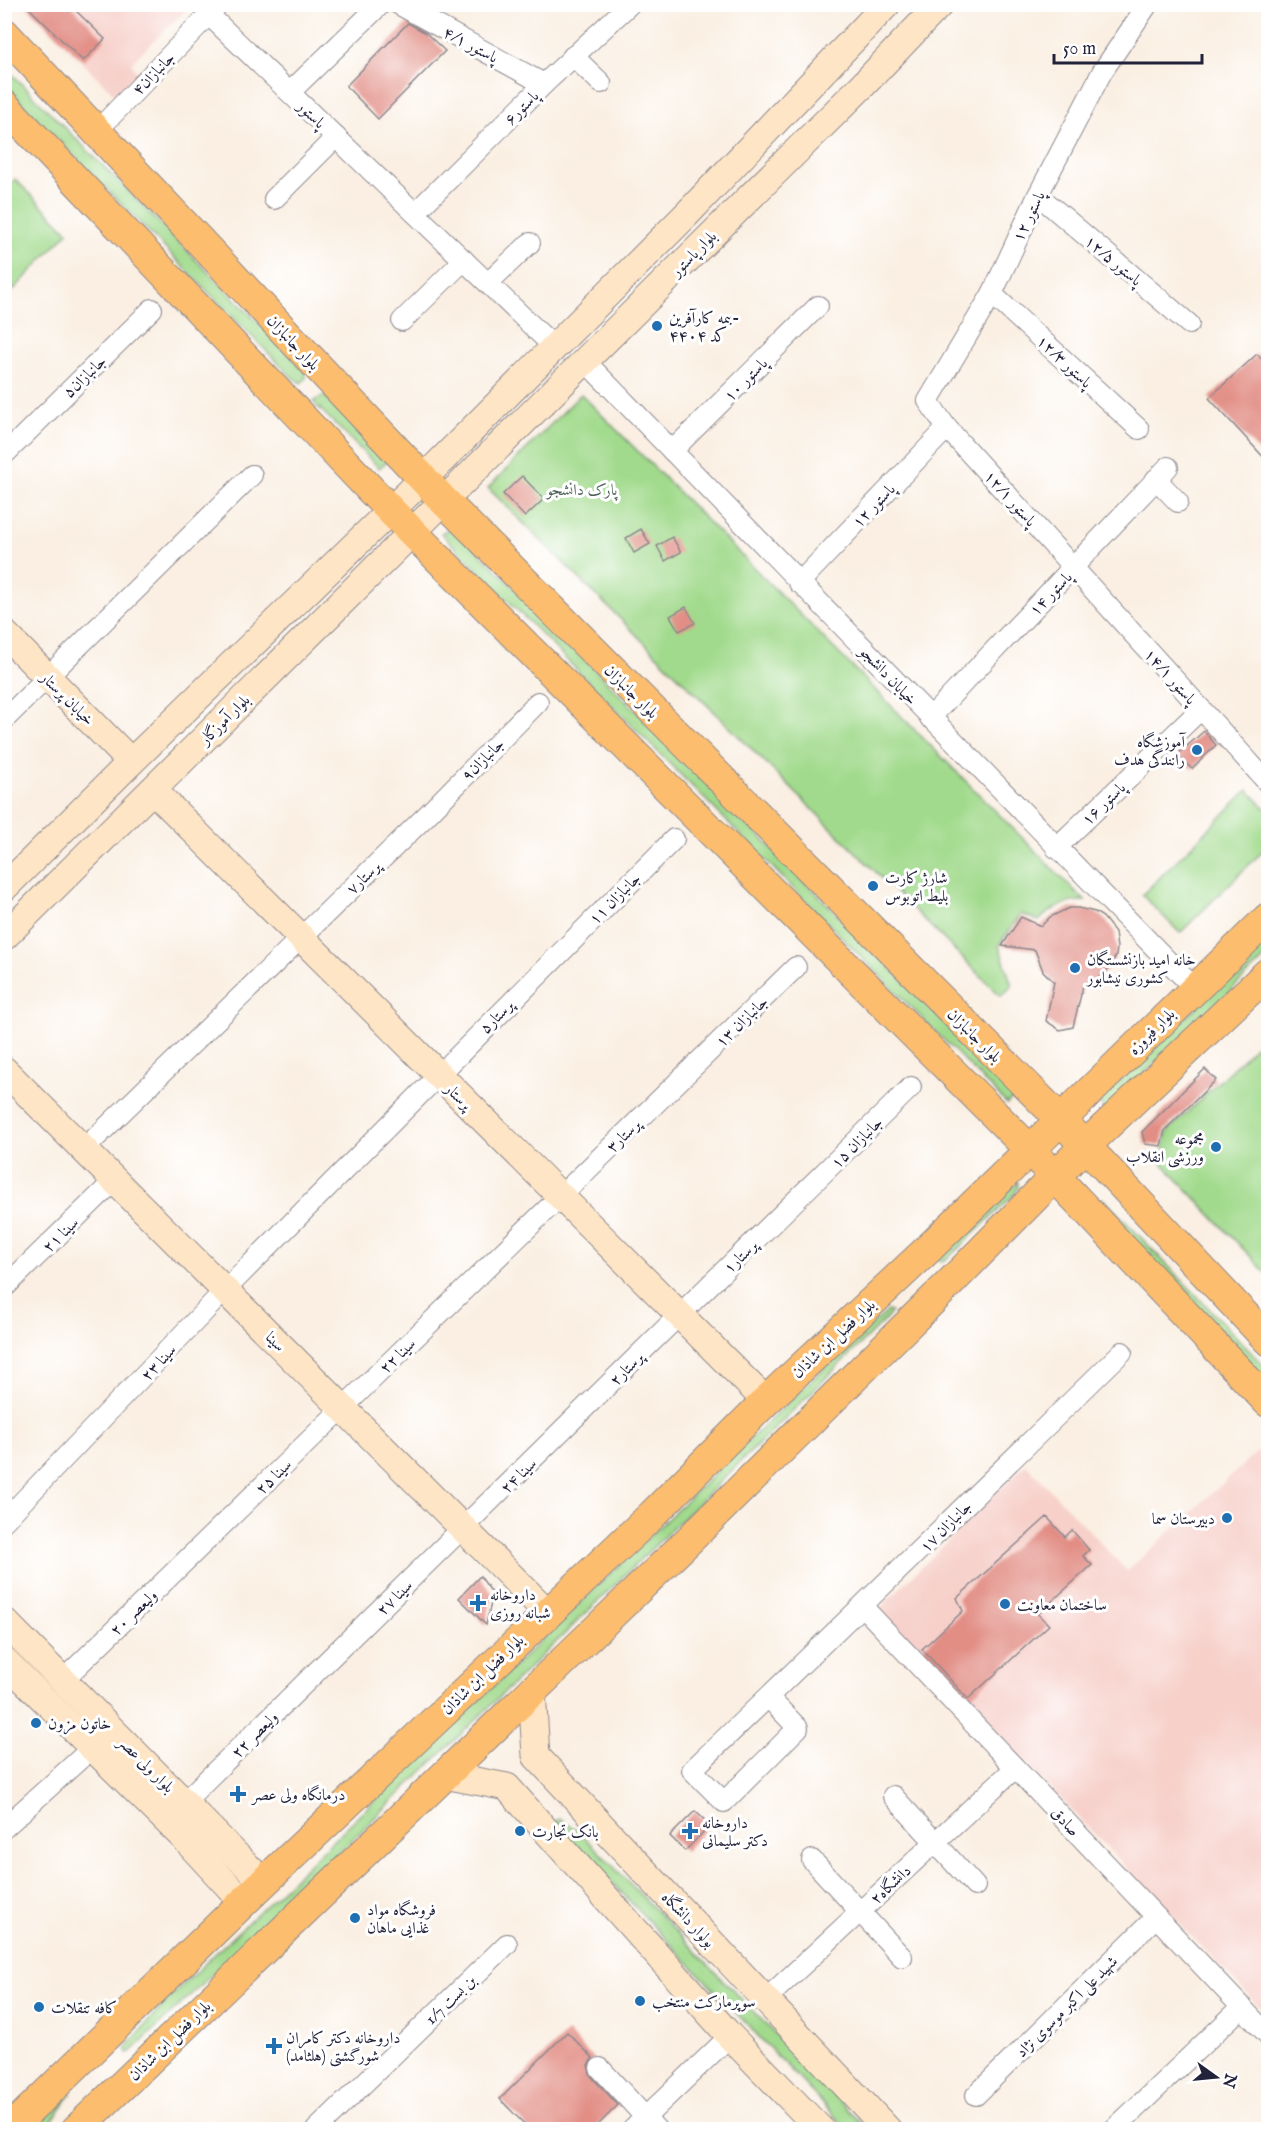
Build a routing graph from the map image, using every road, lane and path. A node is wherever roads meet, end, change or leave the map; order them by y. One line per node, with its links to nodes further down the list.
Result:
1 (381, 4): 12 (street)
2 (398, 4): 11 (street, پاستور ۴/۱)
3 (630, 4): 9 (street, پاستور۶)
4 (887, 4): 19 (street, بلوار پاستور)
5 (940, 4): 20 (street, بلوار پاستور)
6 (1146, 5): 16 (street, ۱۲ پاستور)
7 (214, 10): 12 (street, پاستور); 14 (street, جانبازان۴)
8 (4, 33): 14 (main road, بلوار جانبازان)
9 (573, 56): 10 (street); 11 (street, پاستور۶)
10 (601, 83)
11 (544, 84): 18 (street, پاستور۶)
12 (290, 92): 15 (street, پاستور)
13 (4, 105): 32 (main road)
14 (96, 132): 31 (main road, بلوار جانبازان)
15 (336, 137): 17 (street); 18 (street, پاستور)
16 (1038, 195): 24 (street, ۱۲ پاستور); 28 (street, پاستور ۱۲/۵)
17 (274, 199)
18 (415, 213): 22 (street, پاستور)
19 (687, 213): 20 (street); 29 (street, بلوار پاستور)
20 (709, 236): 30 (street, بلوار پاستور)
21 (530, 243): 23 (street)
22 (464, 260): 23 (street, پاستور); 27 (street)
23 (488, 283): 29 (street, پاستور)
24 (992, 294): 33 (street, ۱۲ پاستور); 34 (street, پاستور ۱۲/۳)
25 (818, 306): 36 (street, پاستور ۱۰)
26 (152, 309): 35 (street, جانبازان۵)
27 (402, 321)
28 (1189, 324)
29 (554, 347): 38 (street, بلوار پاستور)
30 (585, 361): 36 (street, خیابان دانشجو); 39 (street, بلوار پاستور)
31 (318, 368): 32 (main road); 38 (main road, بلوار جانبازان)
32 (286, 400): 41 (main road)
33 (947, 428): 43 (street, پاستور ۱۲/۱); 44 (street, پاستور ۱۲)
34 (1139, 429)
35 (10, 449)
36 (672, 452): 44 (street, خیابان دانشجو)
37 (252, 475): 46 (street)
38 (423, 479): 39 (main road, بلوار جانبازان); 41 (street, بلوار آموزگار)
39 (444, 501): 42 (street, بلوار آموزگار); 69 (main road, بلوار جانبازان)
40 (1178, 502): 43 (street, پاستور ۱۴)
41 (391, 510): 42 (main road); 51 (street, بلوار آموزگار)
42 (412, 532): 53 (street, بلوار آموزگار); 72 (main road)
43 (1074, 568): 48 (street, پاستور ۱۴/۱); 49 (street, پاستور ۱۴)
44 (799, 583): 49 (street, خیابان دانشجو)
45 (4, 633): 46 (street, خیابان پرستار)
46 (47, 677): 50 (street); 51 (street, خیابان پرستار)
47 (538, 702): 54 (street, جانبازان۹)
48 (1201, 709): 52 (street, پاستور ۱۴/۱); 56 (street, پاستور ۱۶)
49 (930, 718): 56 (street, خیابان دانشجو)
50 (4, 720)
51 (131, 762): 57 (street, بلوار آموزگار)
52 (1269, 783)
53 (153, 790): 59 (street, بلوار آموزگار); 60 (street, پرستار)
54 (426, 816): 60 (street, پرستار۷)
55 (674, 838): 61 (street, جانبازان ۱۱)
56 (1056, 848): 64 (street, خیابان دانشجو)
57 (4, 888)
58 (1269, 918): 64 (main road, بلوار فیروزه)
59 (4, 937)
60 (301, 938): 65 (street, پرستار); 71 (street, پرستار۷)
61 (554, 958): 65 (street, پرستار۵)
62 (796, 967): 66 (street, جانبازان ۱۳)
63 (1269, 973): 70 (main road)
64 (1194, 988): 69 (main road, بلوار فیروزه)
65 (438, 1074): 75 (street, پرستار۵); 76 (street, پرستار)
66 (685, 1074): 76 (street, پرستار۳)
67 (8, 1079): 71 (street, سینا)
68 (911, 1088): 77 (street, جانبازان ۱۵)
69 (1061, 1120): 70 (main road, بلوار جانبازان); 72 (main road, بلوار فضل ابن شاذان)
70 (1085, 1146): 73 (main road, بلوار فضل ابن شاذان); 84 (main road, بلوار جانبازان)
71 (84, 1149): 74 (street, سینا)
72 (1029, 1149): 73 (main road); 78 (main road, بلوار فضل ابن شاذان)
73 (1055, 1176): 79 (main road, بلوار فضل ابن شاذان); 87 (main road)
74 (116, 1180): 80 (street, سینا ۲۱); 81 (street, سینا)
75 (332, 1182): 81 (street, سینا ۲۳)
76 (560, 1196): 82 (street, پرستار۳); 83 (street, پرستار)
77 (801, 1197): 83 (street, پرستار۱)
78 (924, 1253): 79 (main road); 86 (main road, بلوار فضل ابن شاذان)
79 (952, 1281): 99 (main road, بلوار فضل ابن شاذان)
80 (4, 1288)
81 (225, 1290): 88 (street, سینا); 90 (street, سینا ۲۳)
82 (452, 1302): 88 (street, سینا ۲۲)
83 (680, 1315): 86 (street, پرستار); 89 (street, پرستار۲)
84 (1269, 1340)
85 (1122, 1352): 93 (street, جانبازان ۱۷)
86 (766, 1401): 94 (main road, بلوار فضل ابن شاذان)
87 (1269, 1402)
88 (343, 1408): 91 (street, سینا); 92 (street, سینا ۲۵)
89 (572, 1422): 91 (street, سینا ۲۴)
90 (4, 1521)
91 (463, 1528): 94 (street, سینا); 97 (street, سینا ۲۷)
92 (203, 1544): 98 (street, ولیعصر ۲۰)
93 (863, 1607): 100 (street, جانبازان ۱۷); 102 (street, صادق)
94 (547, 1612): 110 (main road, بلوار فضل ابن شاذان)
95 (4, 1621): 98 (street, بلوار ولی عصر)
96 (4, 1660): 101 (street, بلوار ولی عصر)
97 (324, 1665): 105 (street, ولیعصر ۲۲)
98 (63, 1680): 105 (street, بلوار ولی عصر)
99 (532, 1689): 103 (main road, بلوار فضل ابن شاذان); 115 (street, بولوار دانشگاه)
100 (768, 1697): 100 (street, جانبازان ۱۷)
101 (92, 1748): 105 (street, بلوار ولی عصر); 106 (street)
102 (1015, 1768): 107 (street, دانشگاه۲); 112 (street, صادق)
103 (444, 1775): 118 (street); 121 (main road, بلوار فضل ابن شاذان)
104 (893, 1796): 107 (street)
105 (190, 1820): 110 (street, بلوار ولی عصر)
106 (4, 1828)
107 (936, 1841): 109 (street); 111 (street, دانشگاه۲)
108 (812, 1860): 111 (street)
109 (975, 1886)
110 (253, 1892): 119 (main road, بلوار فضل ابن شاذان)
111 (860, 1912): 114 (street); 115 (street, دانشگاه۲)
112 (1156, 1917): 116 (street, صادق); 122 (street, شهید علی اکبر موسوی نژاد)
113 (507, 1944): 126 (street, بن بست 1/7)
114 (902, 1957)
115 (765, 2001): 128 (street, بولوار دانشگاه)
116 (1242, 2007): 117 (street, صادق); 129 (street)
117 (1269, 2035)
118 (730, 2036): 123 (street); 127 (street)
119 (92, 2050): 121 (main road); 124 (main road, بلوار فضل ابن شاذان)
120 (600, 2068): 123 (street)
121 (125, 2083): 125 (main road, بلوار فضل ابن شاذان)
122 (976, 2095)
123 (645, 2125)
124 (9, 2130)
125 (76, 2130)
126 (316, 2130)
127 (821, 2130)
128 (888, 2130)
129 (1113, 2130)

